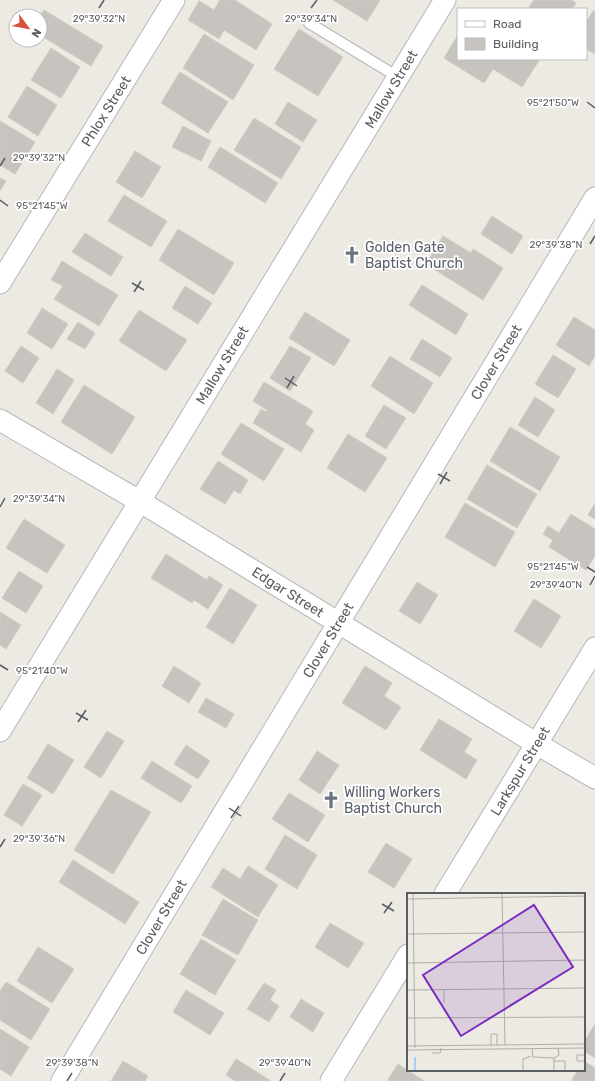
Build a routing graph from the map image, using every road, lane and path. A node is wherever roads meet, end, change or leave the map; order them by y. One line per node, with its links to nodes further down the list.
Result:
1 (174, 0): 6 (street, Phlox Street)
2 (445, 0): 4 (street, Mallow Street)
3 (309, 23): 4 (lane)
4 (398, 77): 8 (street, Mallow Street)
5 (595, 198): 9 (street, Clover Street)
6 (0, 283)
7 (0, 420): 8 (street, Edgar Street)
8 (139, 501): 9 (street, Edgar Street); 11 (street, Mallow Street)
9 (338, 623): 12 (street, Edgar Street); 16 (street, Clover Street)
10 (595, 648): 12 (street, Larkspur Street)
11 (0, 731)
12 (536, 744): 13 (street, Edgar Street); 14 (street, Larkspur Street)
13 (595, 778)
14 (446, 893)
15 (407, 957): 17 (street)
16 (62, 1081)
17 (331, 1081)

